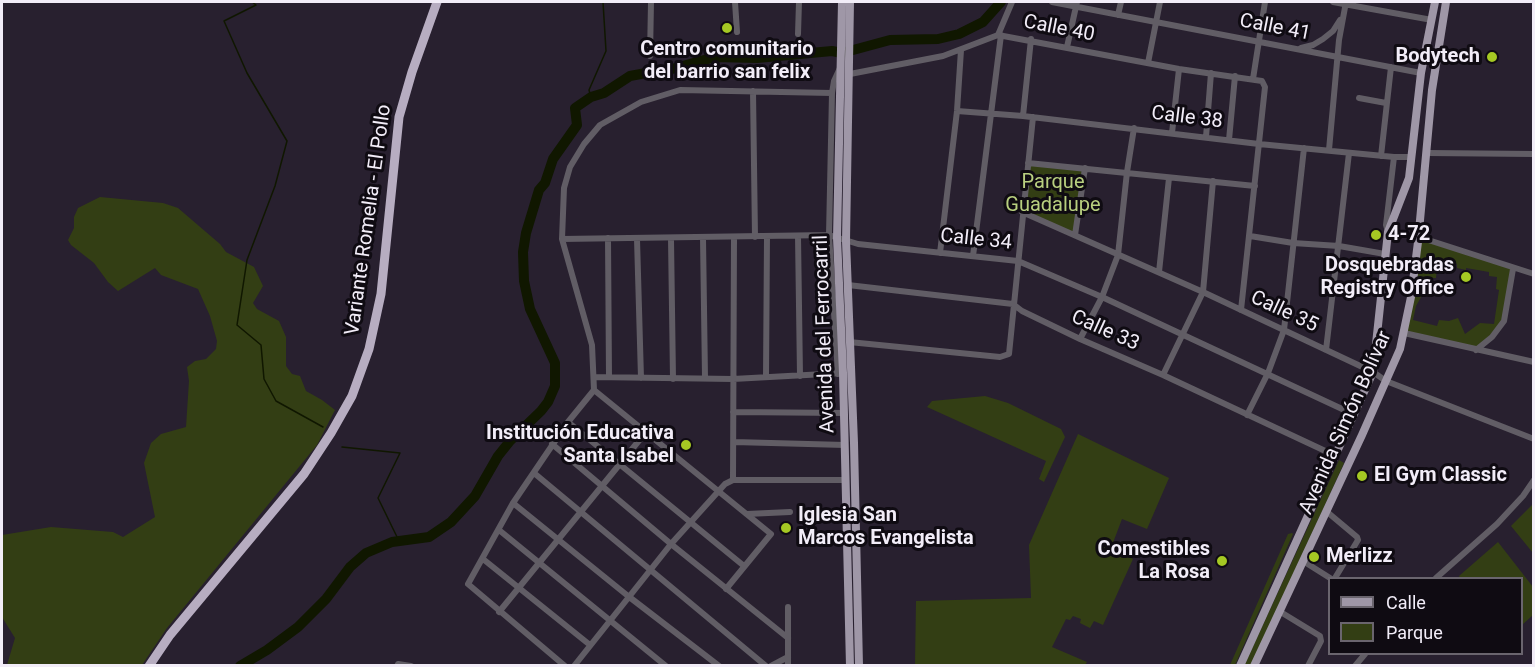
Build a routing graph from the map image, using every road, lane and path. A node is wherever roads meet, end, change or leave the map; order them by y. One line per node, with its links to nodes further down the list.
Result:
1 (437, 2): 167 (highway, Variante Romelia - El Pollo)
2 (651, 2): 30 (street)
3 (735, 2): 21 (street)
4 (799, 2): 22 (street)
5 (842, 2): 24 (main road, Avenida del Ferrocarril)
6 (850, 2): 24 (main road, Avenida del Ferrocarril)
7 (1012, 2): 23 (street)
8 (1052, 2): 16 (street, Calle 41)
9 (1121, 2): 18 (street)
10 (1160, 2): 20 (street)
11 (1265, 2): 26 (street)
12 (1334, 2): 15 (street)
13 (1435, 2): 19 (main road, Avenida Simón Bolívar)
14 (1446, 2): 57 (main road, Avenida Simón Bolívar)
15 (1346, 3): 17 (street); 19 (street)
16 (1077, 4): 18 (street, Calle 41); 28 (street)
17 (1343, 14): 27 (street); 31 (street)
18 (1118, 15): 20 (street, Calle 41)
19 (1432, 20): 37 (main road, Avenida Simón Bolívar)
20 (1156, 21): 26 (street, Calle 41); 32 (street)
21 (737, 32)
22 (798, 34)
23 (999, 35): 25 (street, Calle 40); 29 (street, Calle 40); 46 (street)
24 (846, 36): 33 (main road, Avenida del Ferrocarril)
25 (1031, 39): 28 (street, Calle 40); 47 (street)
26 (1258, 41): 27 (street, Calle 41); 40 (street)
27 (1291, 47): 31 (street, Calle 41)
28 (1067, 48): 32 (street, Calle 40)
29 (961, 50): 38 (street, Calle 40); 45 (street)
30 (650, 56)
31 (1338, 58): 34 (street, Calle 41); 55 (street)
32 (1148, 63): 35 (street, Calle 40)
33 (846, 64): 38 (main road, Avenida del Ferrocarril); 42 (street); 72 (main road, Avenida del Ferrocarril)
34 (1391, 67): 37 (street, Calle 41); 44 (street)
35 (1179, 69): 36 (street, Calle 40); 50 (street)
36 (1211, 73): 39 (street, Calle 40); 51 (street)
37 (1421, 73): 61 (main road, Avenida Simón Bolívar)
38 (850, 74): 83 (main road, Avenida del Ferrocarril)
39 (1235, 76): 40 (street, Calle 40); 52 (street)
40 (1253, 79): 53 (street, Calle 40)
41 (753, 91): 42 (street); 75 (street); 81 (street)
42 (832, 93): 72 (street)
43 (1359, 98): 44 (street)
44 (1386, 103): 59 (street)
45 (957, 111): 46 (street, Calle 38); 86 (street)
46 (990, 113): 47 (street, Calle 38); 89 (street)
47 (1023, 116): 48 (street, Calle 38)
48 (1033, 117): 49 (street, Calle 38); 62 (street)
49 (1134, 129): 50 (street, Calle 38); 64 (street)
50 (1172, 133): 51 (street, Calle 38)
51 (1206, 137): 52 (street, Calle 38)
52 (1228, 140): 53 (street, Calle 38)
53 (1258, 144): 54 (street, Calle 38); 67 (street)
54 (1304, 148): 55 (street, Calle 38); 84 (street)
55 (1329, 150): 56 (street, Calle 38)
56 (1349, 153): 59 (street, Calle 38); 85 (street)
57 (1427, 153): 58 (street); 77 (main road, Avenida Simón Bolívar)
58 (1533, 154)
59 (1381, 156): 60 (street, Calle 38)
60 (1394, 157): 61 (street, Calle 38); 69 (street)
61 (1412, 157): 69 (main road, Avenida Simón Bolívar)
62 (1028, 163): 63 (street); 68 (street)
63 (1084, 168): 64 (street); 70 (street)
64 (1127, 172): 65 (street); 88 (street)
65 (1169, 178): 66 (street); 92 (street)
66 (1214, 181): 67 (street); 95 (street)
67 (1256, 186): 73 (street)
68 (1022, 212): 70 (street, Calle 35); 90 (street)
69 (1388, 232): 87 (main road, Avenida Simón Bolívar)
70 (1075, 235): 88 (street, Calle 35)
71 (798, 236): 72 (street, Calle 34); 76 (street, Calle 34); 111 (street)
72 (833, 236): 83 (street, Calle 34); 108 (main road, Avenida del Ferrocarril)
73 (1250, 236): 84 (street); 98 (street)
74 (734, 237): 75 (street, Calle 34); 80 (street, Calle 34); 118 (street)
75 (755, 237): 76 (street, Calle 34)
76 (767, 237): 114 (street)
77 (1419, 237): 91 (street); 100 (main road, Avenida Simón Bolívar)
78 (608, 238): 81 (street, Calle 34); 82 (street, Calle 34); 113 (street)
79 (671, 238): 80 (street, Calle 34); 82 (street, Calle 34); 117 (street)
80 (703, 238): 116 (street)
81 (562, 239): 112 (street)
82 (637, 239): 115 (street)
83 (846, 241): 86 (street, Calle 34); 94 (main road, Avenida del Ferrocarril)
84 (1293, 243): 85 (street); 99 (street)
85 (1340, 246): 87 (street); 104 (street)
86 (940, 253): 89 (street, Calle 34)
87 (1385, 254): 107 (main road, Avenida Simón Bolívar)
88 (1118, 255): 92 (street, Calle 35); 96 (street)
89 (973, 256): 90 (street, Calle 34)
90 (1018, 261): 96 (street, Calle 34); 97 (street)
91 (1513, 269): 93 (street); 105 (street)
92 (1159, 272): 95 (street, Calle 35)
93 (1533, 274)
94 (848, 285): 97 (street, Calle 33); 103 (main road, Avenida del Ferrocarril)
95 (1203, 292): 98 (street, Calle 35); 101 (street)
96 (1102, 297): 101 (street, Calle 34); 102 (street)
97 (1013, 304): 102 (street, Calle 33); 103 (street)
98 (1241, 310): 99 (street, Calle 35)
99 (1284, 330): 104 (street, Calle 35); 109 (street)
100 (1404, 333): 105 (street); 119 (main road, Avenida Simón Bolívar)
101 (1181, 334): 109 (street, Calle 34); 110 (street)
102 (1080, 339): 110 (street, Calle 33)
103 (849, 342): 176 (main road, Avenida del Ferrocarril)
104 (1326, 350): 107 (street, Calle 35)
105 (1476, 350): 106 (street)
106 (1533, 362)
107 (1373, 372): 119 (street, Calle 35); 124 (main road, Avenida Simón Bolívar)
108 (841, 373): 111 (street); 122 (main road, Avenida del Ferrocarril)
109 (1268, 373): 123 (street); 124 (street, Calle 34)
110 (1163, 375): 123 (street, Calle 33)
111 (800, 376): 114 (street)
112 (594, 377): 113 (street); 120 (street)
113 (609, 377): 115 (street)
114 (766, 377): 118 (street)
115 (641, 378): 117 (street)
116 (705, 378): 117 (street); 118 (street)
117 (673, 379)
118 (733, 379): 121 (street)
119 (1386, 381): 127 (street, Calle 35); 141 (main road, Avenida Simón Bolívar)
120 (594, 390): 125 (street); 126 (street)
121 (733, 412): 122 (street); 128 (street)
122 (844, 413): 130 (main road, Avenida del Ferrocarril)
123 (1247, 415): 131 (street, Calle 33)
124 (1355, 415): 131 (main road, Avenida Simón Bolívar)
125 (568, 422): 129 (street); 132 (street)
126 (646, 432): 132 (street); 138 (street)
127 (1533, 439)
128 (734, 442): 130 (street); 134 (street)
129 (552, 444): 133 (street); 137 (street)
130 (845, 445): 135 (main road, Avenida del Ferrocarril)
131 (1336, 456): 177 (main road, Avenida Simón Bolívar)
132 (621, 464): 137 (street); 144 (street)
133 (534, 473): 139 (street); 142 (street)
134 (733, 480): 135 (street); 138 (street)
135 (846, 480): 175 (main road, Avenida del Ferrocarril)
136 (1533, 480): 155 (street)
137 (601, 487): 142 (street); 147 (street)
138 (717, 491): 143 (street); 144 (street)
139 (513, 503): 145 (street); 146 (street)
140 (790, 512): 143 (street)
141 (1326, 512): 149 (main road, Avenida Simón Bolívar); 154 (street)
142 (581, 513): 146 (street); 152 (street)
143 (746, 514): 151 (street)
144 (691, 521): 147 (street); 151 (street)
145 (499, 530): 148 (street); 150 (street)
146 (559, 540): 150 (street); 158 (street)
147 (671, 544): 152 (street); 157 (street)
148 (483, 558): 156 (street); 161 (street)
149 (1303, 561): 153 (street); 160 (main road, Avenida Simón Bolívar)
150 (540, 563): 156 (street); 162 (street)
151 (744, 566): 157 (street)
152 (650, 570): 158 (street); 173 (street)
153 (1329, 577)
154 (1333, 577)
155 (1438, 577)
156 (520, 587): 161 (street); 164 (street)
157 (726, 589): 163 (street)
158 (628, 596): 162 (street); 172 (street)
159 (788, 607): 163 (street)
160 (1279, 611): 178 (main road, Avenida Simón Bolívar); 179 (street)
161 (499, 612): 169 (street)
162 (610, 619): 164 (street); 171 (street)
163 (788, 638): 165 (street)
164 (590, 645): 170 (street)
165 (788, 657): 173 (street); 174 (street)
166 (398, 665): 168 (street)
167 (149, 666)
168 (411, 666)
169 (565, 666)
170 (574, 666)
171 (666, 666)
172 (719, 666)
173 (768, 666)
174 (788, 666)
175 (850, 666)
176 (859, 666)
177 (1240, 666)
178 (1254, 666)
179 (1308, 666)

